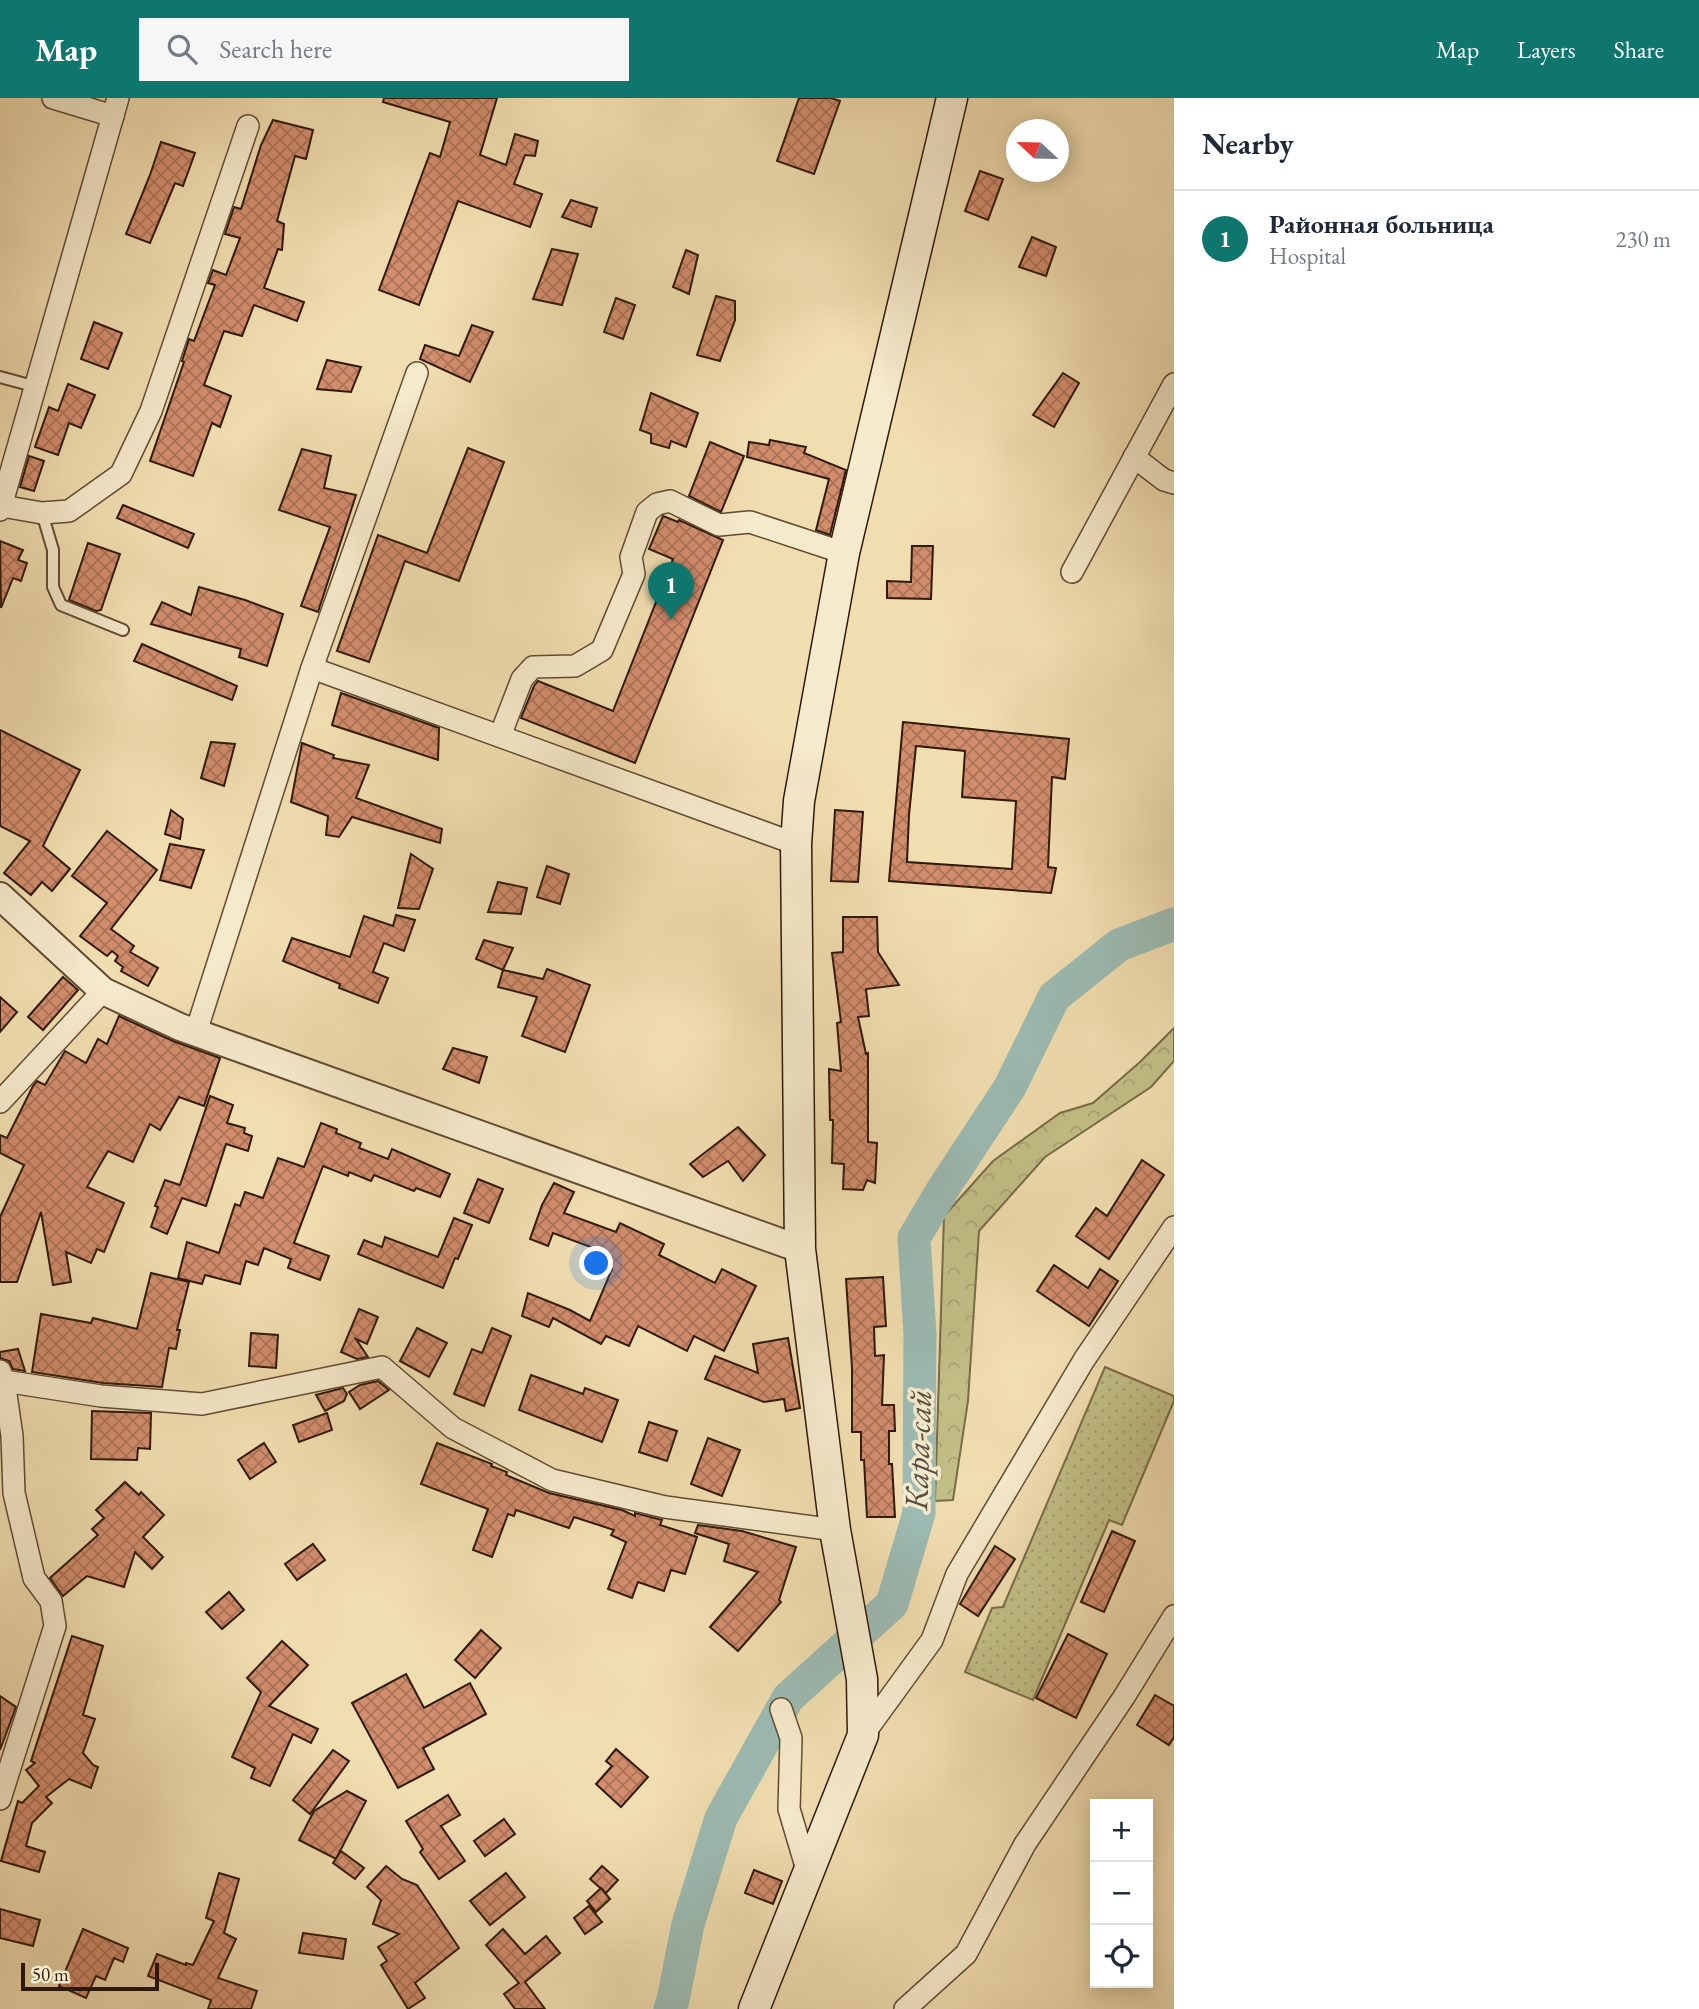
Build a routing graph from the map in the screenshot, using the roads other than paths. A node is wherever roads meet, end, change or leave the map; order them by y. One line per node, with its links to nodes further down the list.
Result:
1 (53, 98): 3 (street)
2 (952, 98): 13 (main road)
3 (115, 107): 8 (street)
4 (248, 126): 12 (street)
5 (417, 373): 16 (street)
6 (0, 377): 8 (lane)
7 (1174, 384): 9 (street)
8 (37, 387): 11 (street)
9 (1134, 457): 10 (street); 14 (street)
10 (1174, 483)
11 (1, 508): 12 (street)
12 (42, 513): 15 (lane)
13 (844, 553): 17 (street); 18 (main road)
14 (1072, 572)
15 (123, 630)
16 (312, 668): 17 (street); 21 (street)
17 (500, 736): 18 (street)
18 (796, 844): 24 (main road)
19 (0, 896): 20 (street)
20 (103, 991): 21 (street); 22 (street)
21 (196, 1032): 24 (street)
22 (0, 1102)
23 (1174, 1227): 29 (street)
24 (800, 1249): 26 (main road)
25 (2, 1376): 26 (street); 30 (street)
26 (835, 1530): 29 (main road)
27 (1174, 1616): 33 (street)
28 (781, 1709): 31 (street)
29 (863, 1735): 31 (main road)
30 (0, 1799)
31 (808, 1873): 32 (main road)
32 (754, 2009)
33 (905, 2009)

